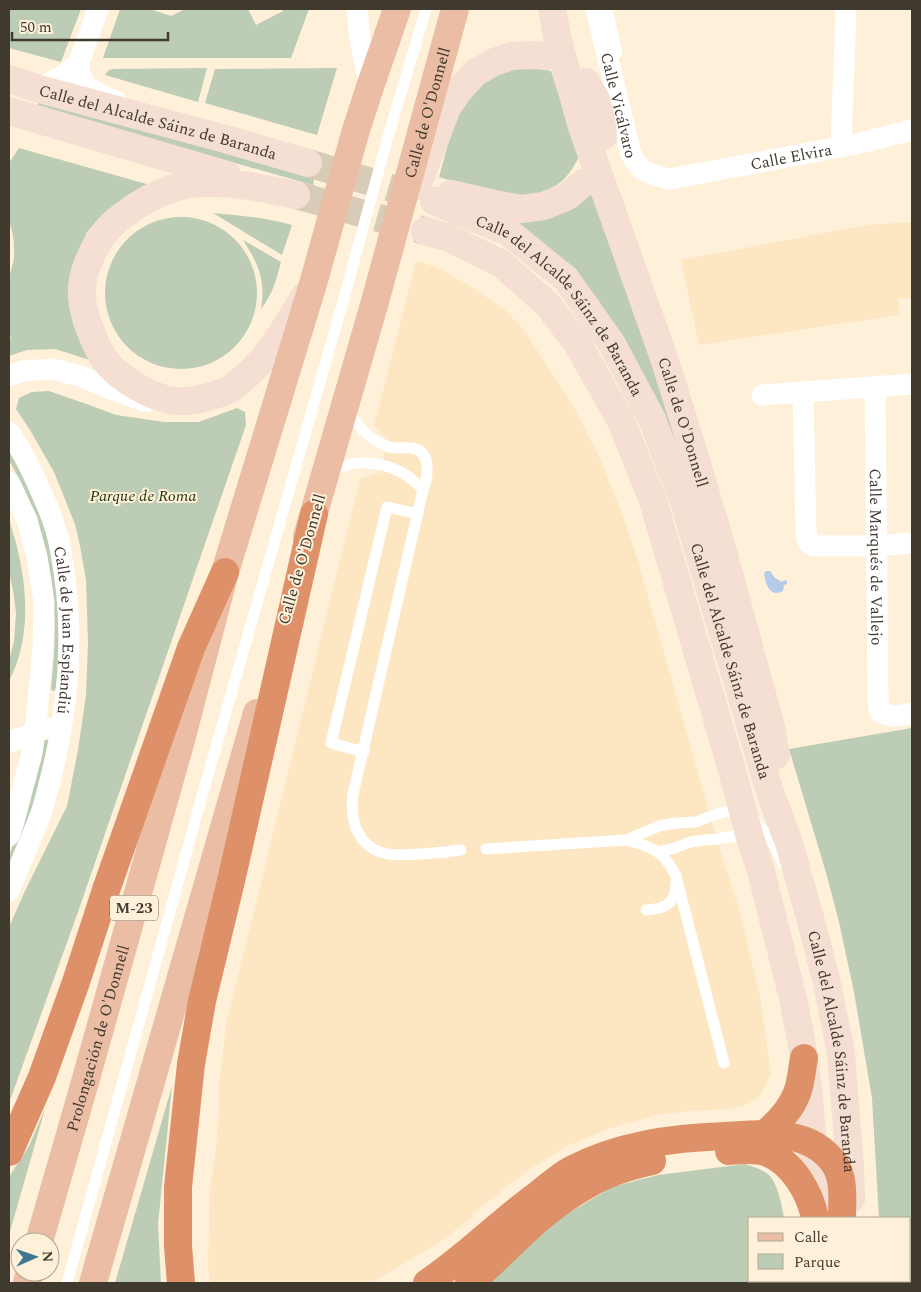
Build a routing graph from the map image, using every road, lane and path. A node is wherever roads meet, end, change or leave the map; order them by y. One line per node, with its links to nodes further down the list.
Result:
1 (98, 9): 11 (street)
2 (357, 9): 14 (street)
3 (398, 9): 14 (main road)
4 (426, 9): 71 (lane, Calle de O'Donnell)
5 (455, 9): 22 (main road, Calle de O'Donnell)
6 (552, 9): 10 (street, Calle de O'Donnell)
7 (596, 9): 24 (street, Calle Vicálvaro)
8 (607, 9): 16 (lane)
9 (846, 9): 21 (street)
10 (551, 48): 22 (street); 53 (street, Calle de O'Donnell)
11 (79, 62): 15 (street); 20 (street)
12 (9, 79): 15 (street, Calle del Alcalde Sáinz de Baranda)
13 (586, 82): 19 (street)
14 (370, 87): 27 (main road)
15 (39, 89): 20 (street, Calle del Alcalde Sáinz de Baranda)
16 (626, 91)
17 (9, 111): 33 (street, Calle del Alcalde Sáinz de Baranda)
18 (912, 130): 21 (street, Calle Elvira)
19 (603, 136)
20 (238, 143): 23 (street, Calle del Alcalde Sáinz de Baranda)
21 (841, 147): 24 (street, Calle Elvira)
22 (424, 148): 34 (main road, Calle de O'Donnell)
23 (311, 159)
24 (670, 179)
25 (583, 182): 53 (street, Calle del Alcalde Sáinz de Baranda)
26 (426, 231): 49 (street, Calle del Alcalde Sáinz de Baranda)
27 (313, 284): 33 (street); 43 (main road)
28 (9, 376): 33 (street)
29 (912, 384): 30 (street)
30 (875, 386): 31 (street); 42 (street, Calle Marqués de Vallejo)
31 (803, 393): 32 (street); 42 (street)
32 (762, 395)
33 (176, 402)
34 (346, 404): 36 (main road, Calle de O'Donnell); 38 (lane)
35 (9, 432): 44 (street, Calle de Juan Esplandiú)
36 (325, 475): 38 (lane); 39 (main road, Calle de O'Donnell)
37 (9, 482): 46 (street, Calle de Juan Esplandiú)
38 (424, 490): 40 (lane)
39 (314, 514): 72 (main road, Calle de O'Donnell); 73 (highway)
40 (418, 514): 48 (lane); 48 (lane)
41 (912, 543): 42 (street)
42 (876, 546): 45 (street, Calle Marqués de Vallejo)
43 (225, 572): 65 (highway); 70 (main road, Prolongación de O'Donnell / M-23)
44 (66, 703): 46 (street); 58 (street, Calle de Juan Esplandiú)
45 (905, 714)
46 (35, 733): 47 (street); 51 (street, Calle de Juan Esplandiú)
47 (9, 742)
48 (364, 752): 55 (lane)
49 (742, 808): 50 (street, Calle del Alcalde Sáinz de Baranda); 52 (lane); 60 (lane)
50 (749, 834): 56 (lane); 61 (street, Calle del Alcalde Sáinz de Baranda)
51 (9, 836)
52 (626, 840): 54 (lane); 56 (lane)
53 (789, 843): 60 (street, Calle del Alcalde Sáinz de Baranda)
54 (486, 849)
55 (461, 850)
56 (658, 852): 57 (lane)
57 (676, 876): 59 (lane); 62 (lane)
58 (9, 890)
59 (646, 910)
60 (826, 978): 69 (street, Calle del Alcalde Sáinz de Baranda)
61 (804, 1058): 63 (highway); 64 (street, Calle del Alcalde Sáinz de Baranda)
62 (724, 1063)
63 (766, 1133): 64 (highway); 74 (highway)
64 (812, 1144): 66 (street, Calle del Alcalde Sáinz de Baranda); 68 (highway)
65 (9, 1152)
66 (816, 1217)
67 (816, 1217): 75 (highway)
68 (842, 1217)
69 (851, 1217)
70 (42, 1232)
71 (67, 1283)
72 (94, 1283)
73 (181, 1283)
74 (427, 1283)
75 (469, 1283)

